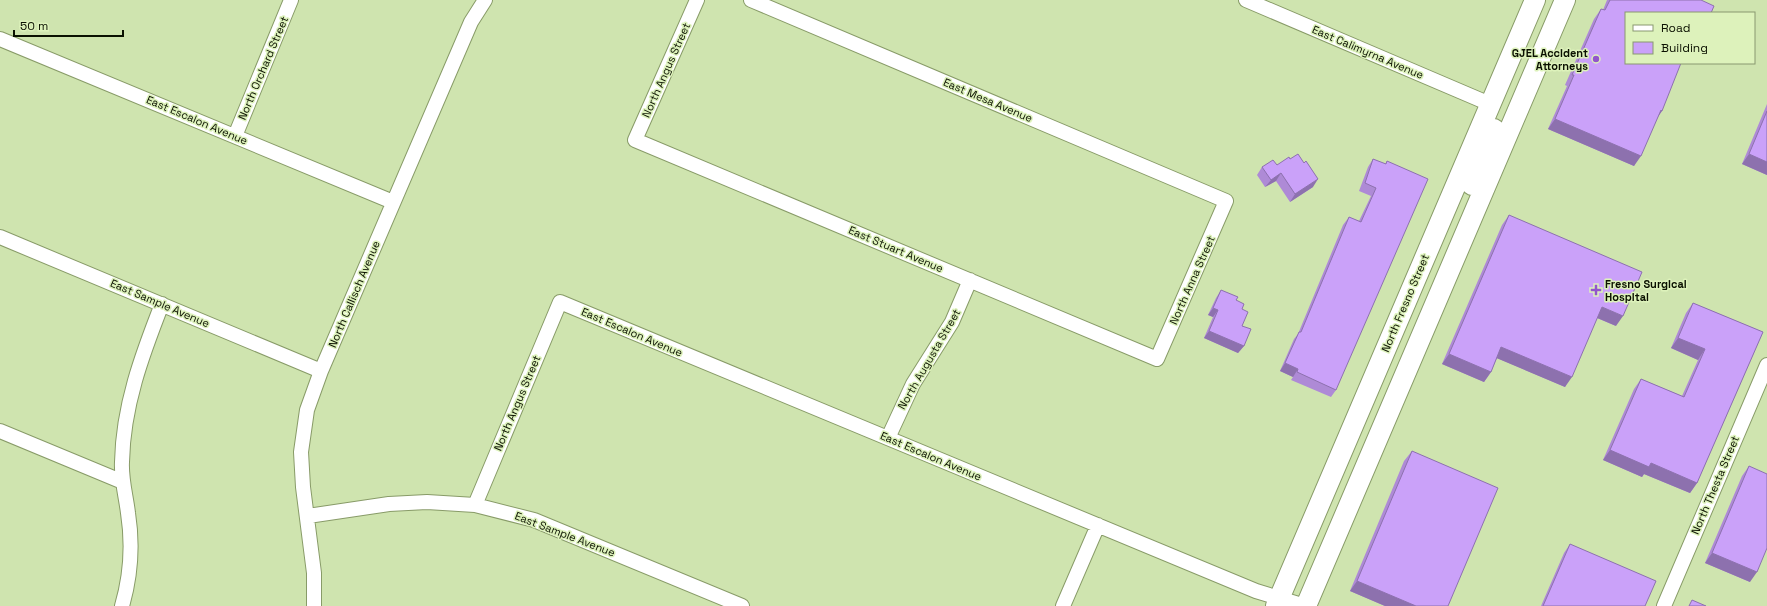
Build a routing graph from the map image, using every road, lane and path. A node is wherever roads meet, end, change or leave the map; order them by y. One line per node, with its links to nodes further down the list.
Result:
1 (291, 0): 10 (street, North Orchard Street)
2 (485, 0): 13 (street, North Callisch Avenue)
3 (697, 0): 11 (street, North Angus Street)
4 (751, 0): 12 (street, East Mesa Avenue)
5 (1246, 0): 9 (street, East Calimyrna Avenue)
6 (1535, 0): 9 (main road, North Fresno Street)
7 (1565, 0): 15 (main road)
8 (0, 39): 10 (street, East Escalon Avenue)
9 (1490, 104): 15 (main road); 28 (main road, North Fresno Street)
10 (235, 136): 13 (street, East Escalon Avenue)
11 (635, 140): 16 (street, East Stuart Avenue)
12 (1226, 200): 19 (street, North Anna Street)
13 (393, 202): 21 (street, North Callisch Avenue)
14 (0, 237): 18 (street, East Sample Avenue)
15 (1454, 258): 33 (main road)
16 (970, 280): 19 (street, East Stuart Avenue); 23 (street, North Augusta Street)
17 (560, 302): 23 (street, East Escalon Avenue); 25 (street, North Angus Street)
18 (162, 304): 21 (street, East Sample Avenue); 24 (street)
19 (1157, 359)
20 (1767, 365): 34 (street, North Thesta Street)
21 (321, 371): 26 (street, North Callisch Avenue)
22 (0, 431): 24 (street)
23 (888, 438): 27 (street, East Escalon Avenue)
24 (123, 482): 29 (street)
25 (475, 505): 26 (street, East Sample Avenue); 31 (street, East Sample Avenue)
26 (308, 516): 30 (street, North Callisch Avenue)
27 (1098, 525): 28 (street, East Escalon Avenue); 32 (street)
28 (1278, 602): 33 (street, East Escalon Avenue)
29 (122, 606)
30 (314, 606)
31 (742, 606)
32 (1063, 606)
33 (1305, 606)
34 (1664, 606)

